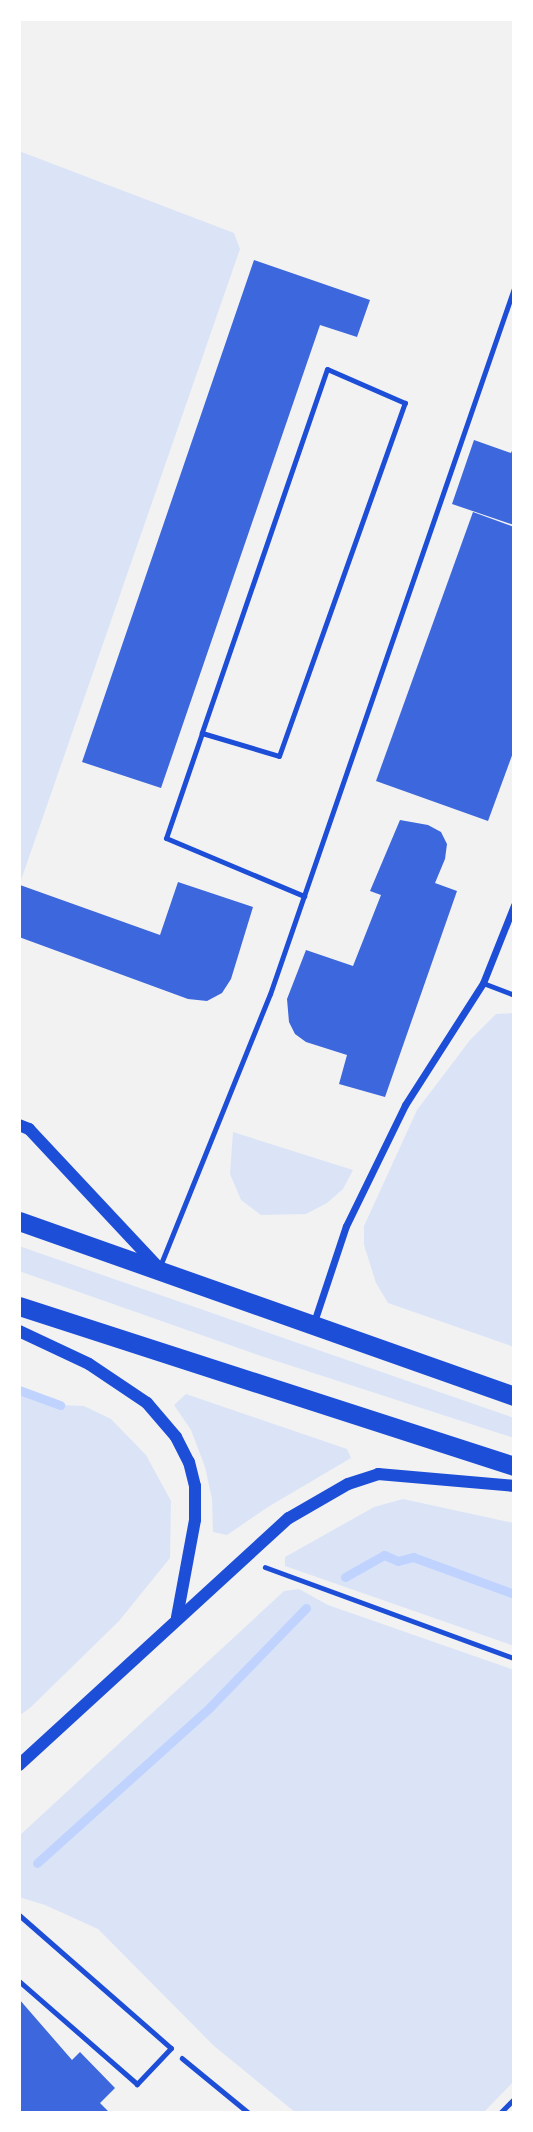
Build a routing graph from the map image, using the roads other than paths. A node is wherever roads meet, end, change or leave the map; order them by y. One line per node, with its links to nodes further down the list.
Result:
1 (514, 288): 2 (lane)
2 (507, 309): 3 (lane); 5 (lane)
3 (514, 311)
4 (202, 733): 4 (lane); 5 (lane)
5 (304, 896): 11 (lane)
6 (514, 905): 7 (street)
7 (483, 983): 8 (lane); 13 (street)
8 (514, 995)
9 (19, 1125): 11 (street)
10 (19, 1221): 11 (highway)
11 (159, 1269): 13 (highway)
12 (19, 1306): 16 (highway)
13 (313, 1326): 15 (highway)
14 (19, 1331): 18 (street)
15 (514, 1396)
16 (514, 1466)
17 (514, 1486): 18 (street)
18 (177, 1618): 19 (street)
19 (19, 1765)
20 (19, 1915): 21 (lane)
21 (19, 1981)

